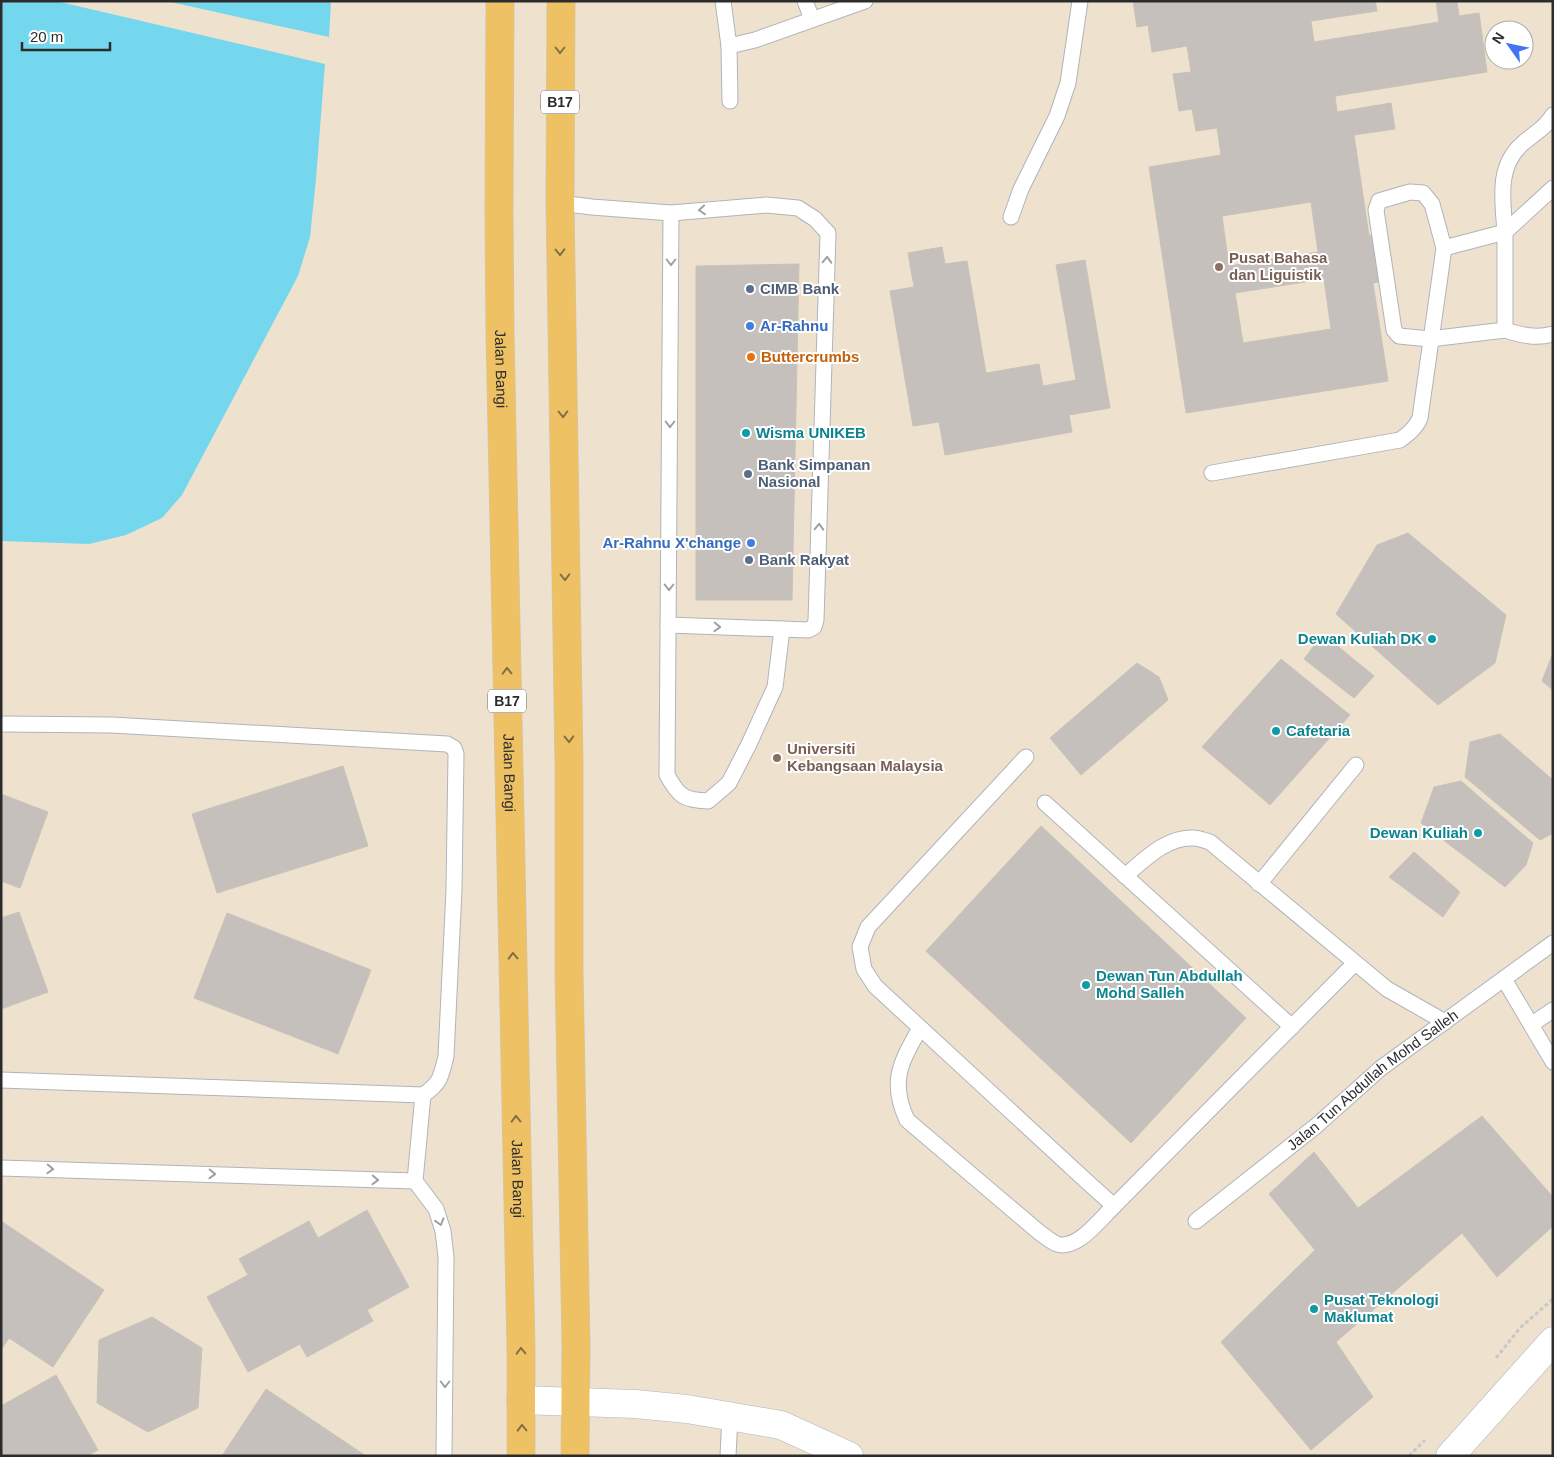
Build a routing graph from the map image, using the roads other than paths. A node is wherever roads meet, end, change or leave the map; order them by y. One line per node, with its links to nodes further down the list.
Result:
1 (500, 1): 45 (main road, Jalan Bangi / B17, one-way to 1)
2 (560, 1): 12 (main road, B17, one-way to 12)
3 (723, 1): 8 (lane)
4 (805, 1): 7 (lane)
5 (865, 1): 7 (lane)
6 (1080, 1): 14 (lane)
7 (812, 19): 8 (lane)
8 (729, 46): 9 (lane)
9 (730, 101)
10 (1553, 115): 15 (lane)
11 (1553, 188): 15 (lane)
12 (560, 203): 13 (lane); 46 (main road, B17, one-way to 46)
13 (671, 213): 21 (lane, one-way to 21); 22 (lane, one-way to 13)
14 (1011, 217)
15 (1505, 232): 16 (lane); 17 (lane)
16 (1444, 248): 19 (lane); 19 (lane)
17 (1505, 330): 18 (lane); 19 (lane)
18 (1553, 334)
19 (1430, 339): 20 (lane)
20 (1212, 473)
21 (668, 625): 22 (lane, one-way to 22); 22 (lane)
22 (782, 629)
23 (1, 724): 39 (lane)
24 (1026, 757): 36 (lane)
25 (1356, 766): 28 (lane)
26 (1045, 803): 27 (lane)
27 (1125, 876): 28 (lane); 35 (lane)
28 (1259, 884): 30 (lane)
29 (1553, 943): 31 (lane, Jalan Tun Abdullah Mohd Salleh)
30 (1355, 963): 33 (lane); 35 (lane)
31 (1504, 979): 33 (lane, Jalan Tun Abdullah Mohd Salleh); 34 (lane)
32 (1553, 1010): 34 (lane)
33 (1444, 1022): 43 (lane, Jalan Tun Abdullah Mohd Salleh)
34 (1532, 1024): 37 (lane)
35 (1292, 1027): 42 (lane)
36 (920, 1028): 42 (lane); 42 (lane)
37 (1553, 1062)
38 (1, 1080): 39 (lane)
39 (423, 1094): 41 (lane)
40 (1, 1168): 41 (lane, one-way to 41)
41 (415, 1181): 48 (lane, one-way to 48)
42 (1114, 1206)
43 (1196, 1221)
44 (1553, 1341): 53 (street)
45 (521, 1400): 46 (street); 49 (main road, Jalan Bangi / B17, one-way to 45)
46 (576, 1402): 47 (street); 50 (main road, B17)
47 (730, 1416): 51 (lane); 52 (street)
48 (444, 1456)
49 (521, 1456)
50 (575, 1456)
51 (728, 1456)
52 (849, 1456)
53 (1450, 1456)

